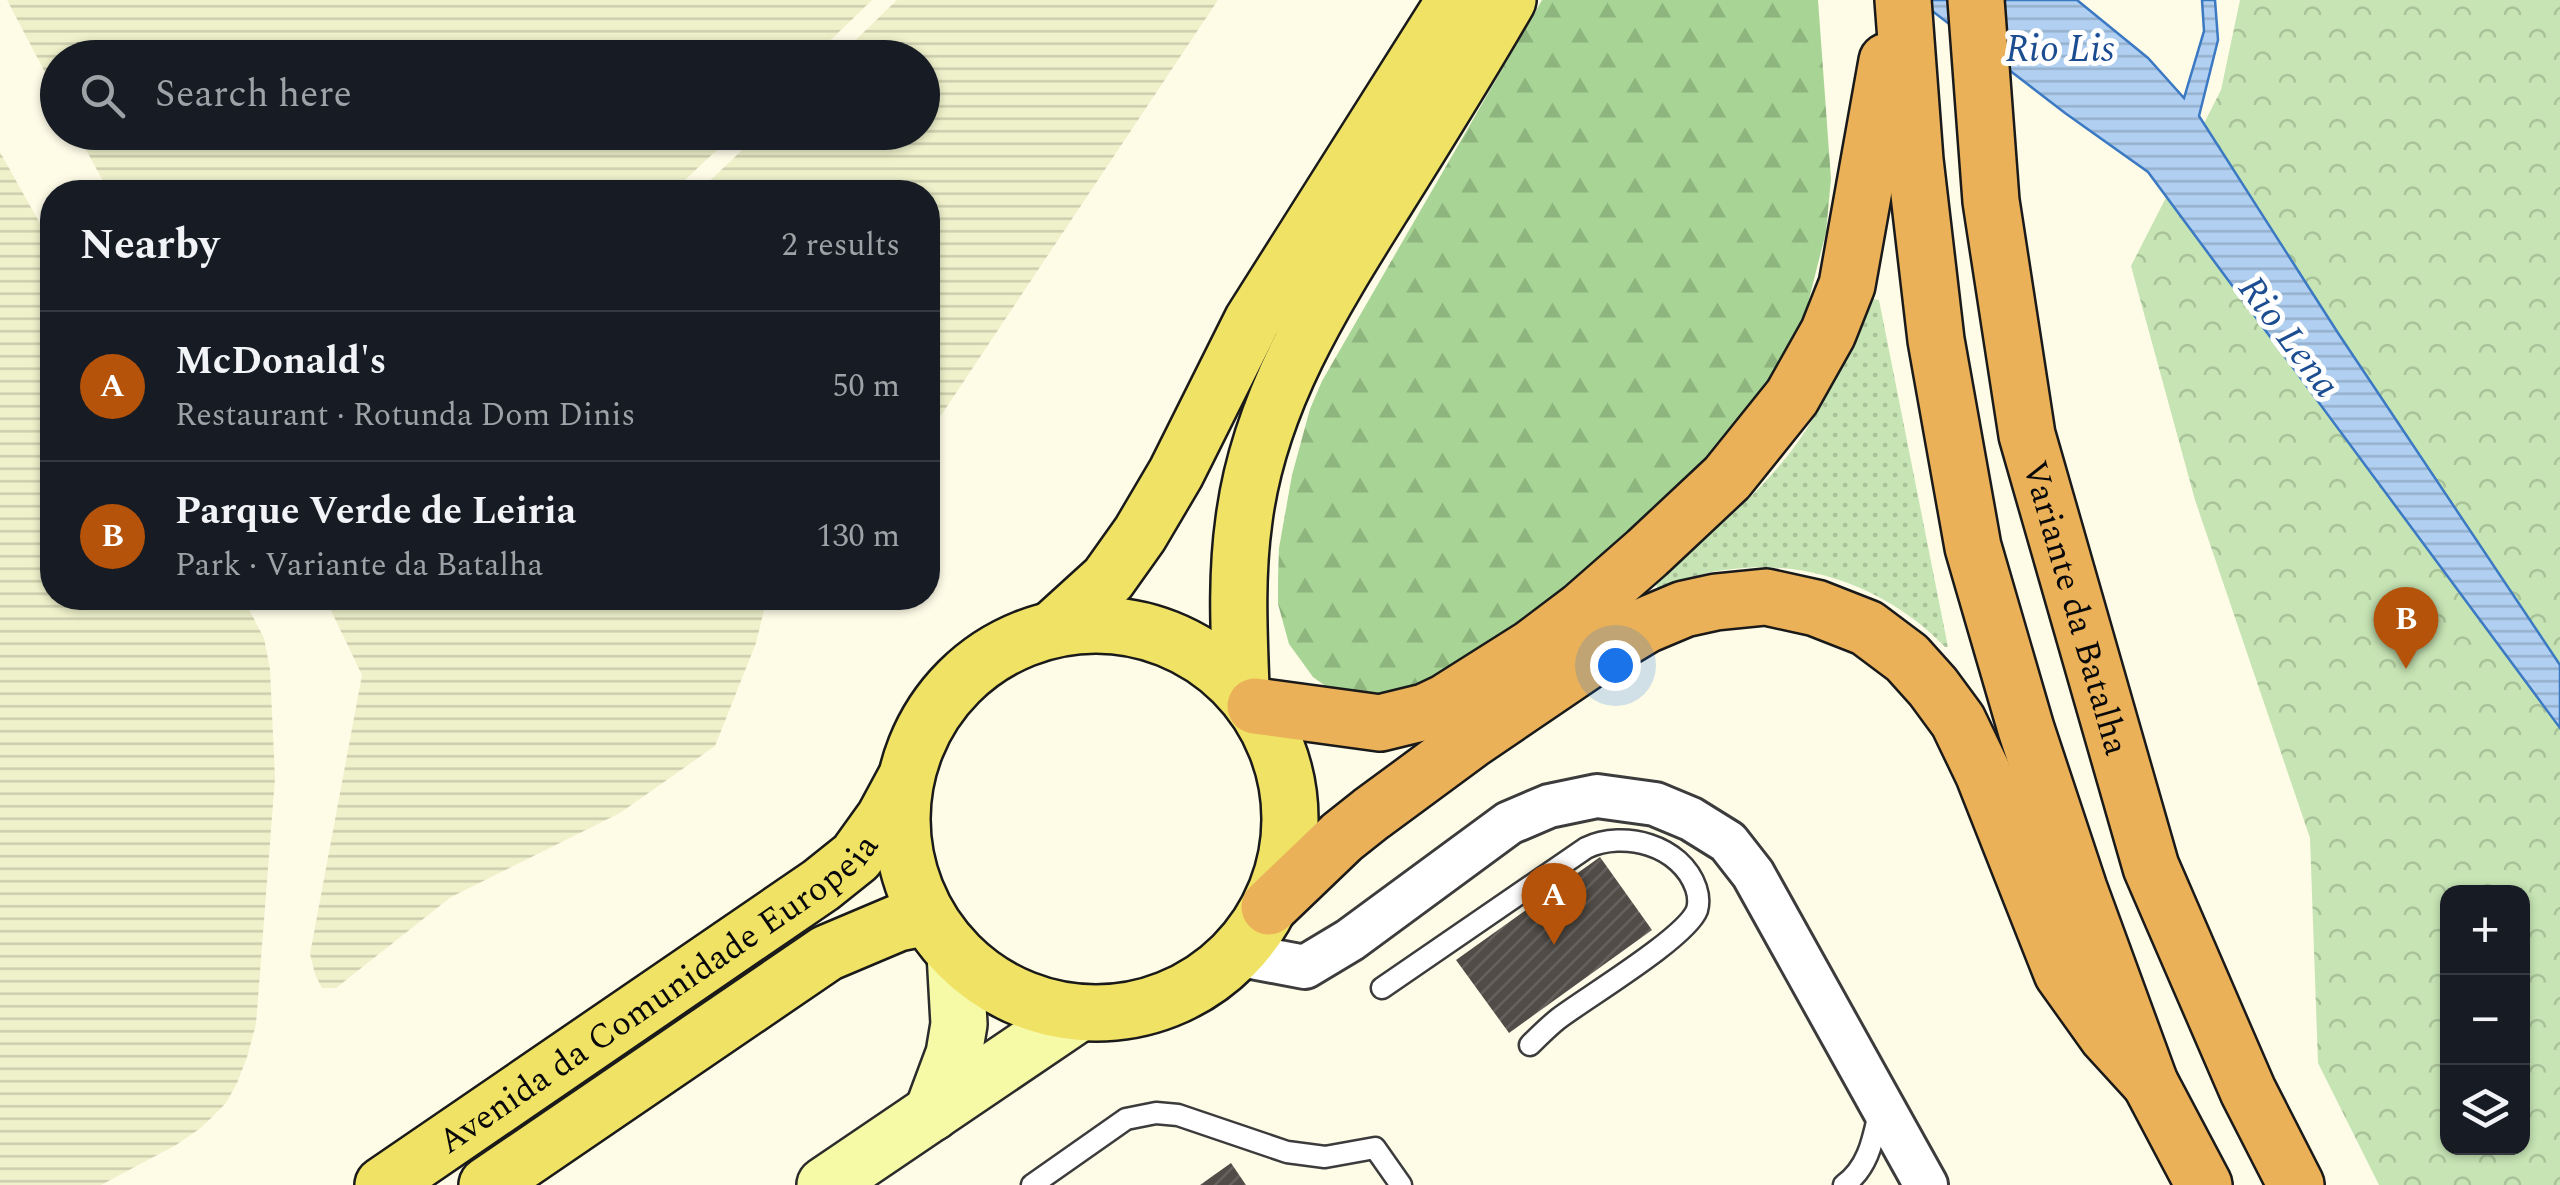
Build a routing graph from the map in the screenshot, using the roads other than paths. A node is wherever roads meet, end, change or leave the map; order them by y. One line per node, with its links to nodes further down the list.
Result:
1 (1455, 0): 6 (main road)
2 (1508, 0): 7 (main road)
3 (1900, 0): 5 (highway)
4 (1976, 0): 26 (highway, Variante da Batalha)
5 (1895, 148): 7 (highway); 15 (highway)
6 (1053, 629): 7 (main road); 8 (main road)
7 (1248, 697): 9 (main road)
8 (906, 778): 10 (main road); 18 (main road, Avenida da Comunidade Europeia)
9 (1269, 908): 11 (main road); 15 (highway)
10 (941, 935): 13 (main road); 17 (main road); 19 (main road, Avenida da Comunidade Europeia)
11 (1236, 954): 13 (main road); 16 (street)
12 (1382, 988): 14 (lane)
13 (1079, 1013): 17 (main road)
14 (1530, 1045)
15 (2150, 1083): 25 (highway)
16 (1880, 1106): 23 (lane); 24 (street)
17 (932, 1113): 20 (main road)
18 (383, 1185)
19 (487, 1185)
20 (825, 1185)
21 (1032, 1185): 22 (lane)
22 (1401, 1185)
23 (1844, 1185)
24 (1926, 1185)
25 (2204, 1185)
26 (2296, 1185)

